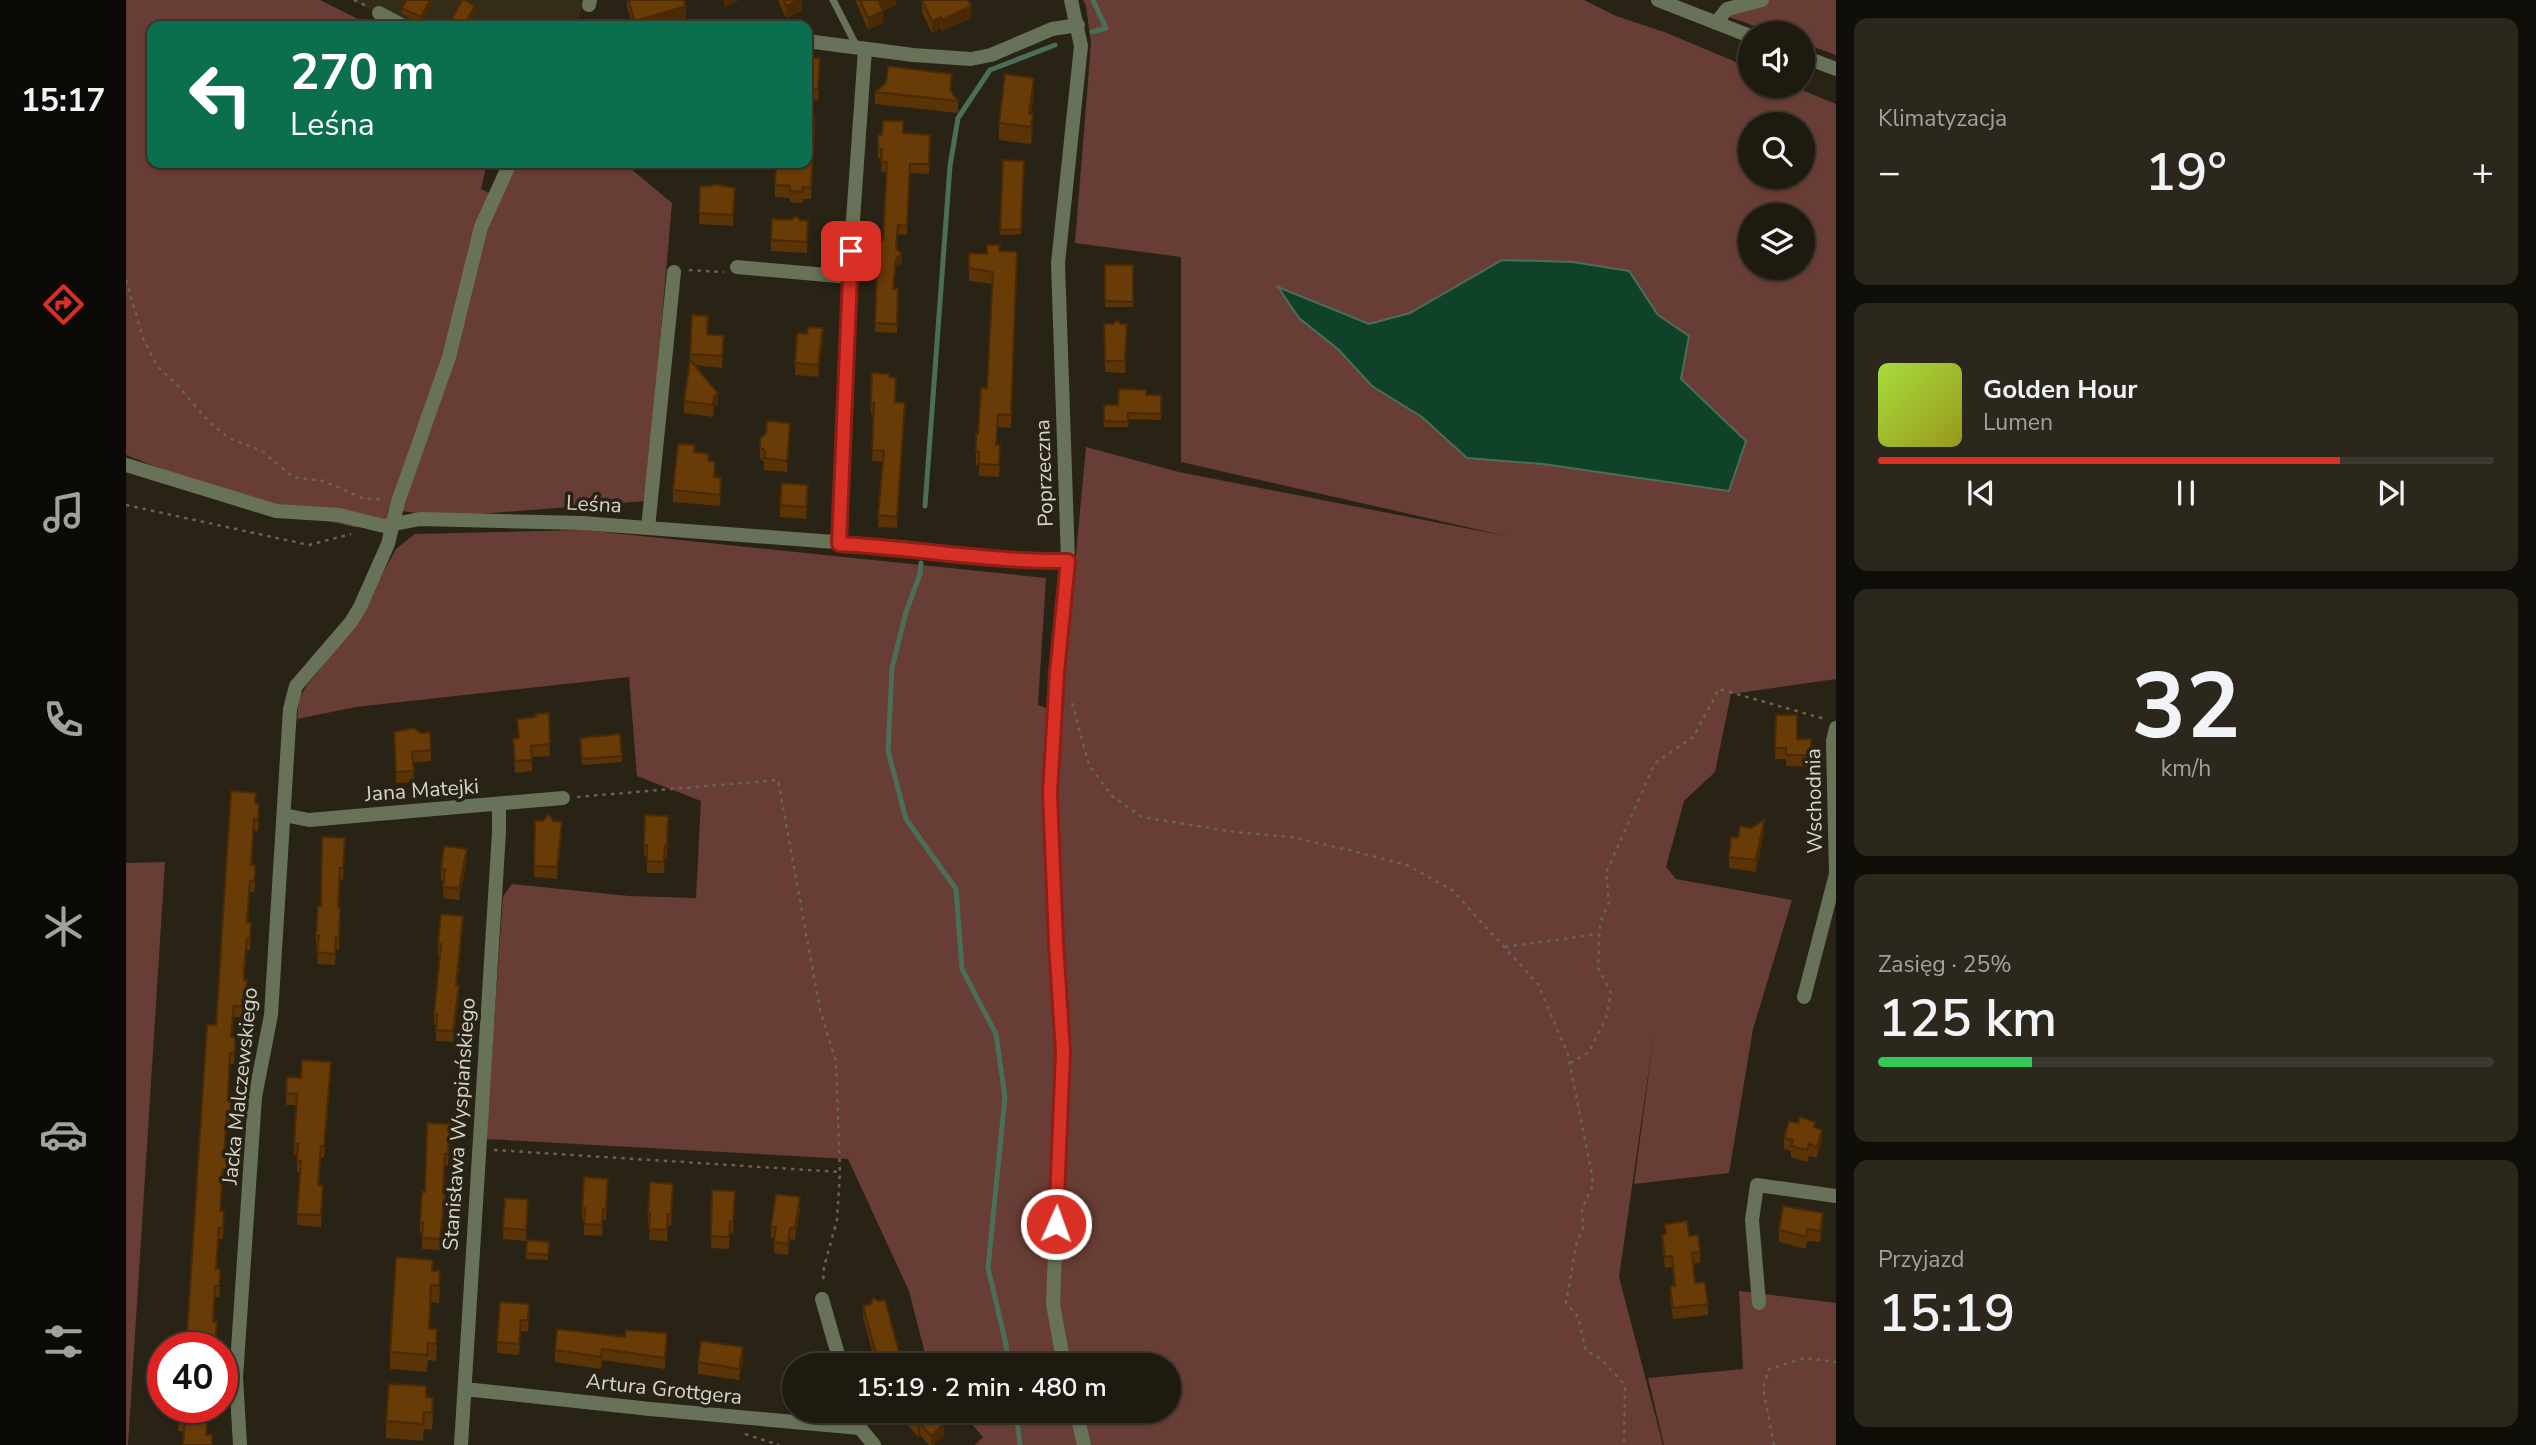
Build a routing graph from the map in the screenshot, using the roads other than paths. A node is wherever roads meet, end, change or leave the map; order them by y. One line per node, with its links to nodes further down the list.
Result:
1 (833, 0): 11 (lane)
2 (1072, 0): 8 (street, Poprzeczna)
3 (1658, 0): 7 (street)
4 (1762, 0): 7 (street)
5 (379, 13): 6 (street)
6 (394, 21)
7 (1716, 23): 9 (street)
8 (1078, 25): 11 (street); 22 (street, Poprzeczna)
9 (1738, 31)
10 (812, 42): 11 (street)
11 (861, 48): 17 (street)
12 (1815, 61): 13 (street)
13 (1836, 69)
14 (508, 168): 19 (street, Jacka Malczewskiego)
15 (737, 267): 17 (street)
16 (674, 272): 20 (street)
17 (849, 277): 21 (street)
18 (126, 465): 19 (street, Leśna)
19 (393, 525): 20 (street, Leśna); 26 (street, Jacka Malczewskiego)
20 (648, 528): 21 (street, Leśna)
21 (839, 544): 22 (street, Leśna)
22 (1068, 561): 33 (street, Poprzeczna)
23 (1836, 728): 27 (street, Wschodnia)
24 (563, 799): 25 (street, Jana Matejki)
25 (499, 805): 26 (street, Jana Matejki); 34 (street, Stanisława Wyspiańskiego)
26 (284, 815): 38 (street, Jacka Malczewskiego)
27 (1836, 874): 28 (street, Wschodnia)
28 (1804, 997)
29 (1836, 1196): 31 (street)
30 (822, 1299): 32 (street)
31 (1759, 1303)
32 (838, 1353)
33 (1063, 1353)
34 (465, 1389): 37 (street, Artura Grottgera); 39 (street, Stanisława Wyspiańskiego)
35 (859, 1423): 37 (street)
36 (1079, 1423): 41 (street)
37 (860, 1428): 40 (street)
38 (240, 1445)
39 (461, 1445)
40 (874, 1445)
41 (1084, 1445)

